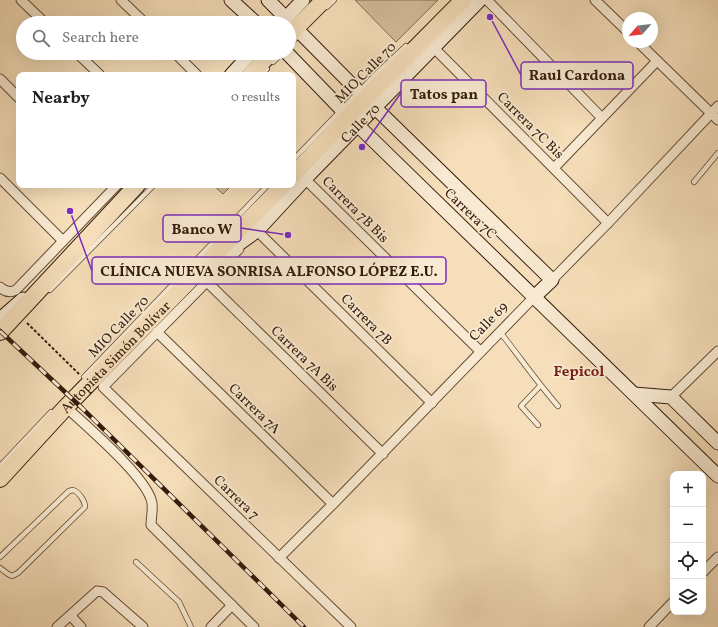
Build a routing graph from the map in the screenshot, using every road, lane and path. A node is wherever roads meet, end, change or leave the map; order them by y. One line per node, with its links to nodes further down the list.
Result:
1 (21, 0): 12 (street)
2 (121, 0): 13 (street)
3 (231, 0): 14 (street)
4 (268, 0): 15 (street, Carrera 7C)
5 (303, 0): 16 (street)
6 (334, 0): 11 (lane)
7 (463, 0): 37 (highway)
8 (480, 0): 21 (street, Calle 70)
9 (487, 0): 41 (street)
10 (595, 0): 18 (street)
11 (324, 5): 17 (highway)
12 (38, 16)
13 (138, 16)
14 (248, 16)
15 (282, 16)
16 (296, 20)
17 (296, 26)
18 (622, 26)
19 (296, 31): 37 (street, Carrera 7C)
20 (408, 45): 37 (lane, MIO Calle 70)
21 (433, 47): 37 (street, Calle 70); 44 (street, Carrera 7C Bis)
22 (644, 48): 29 (street)
23 (84, 60): 30 (street)
24 (182, 60): 31 (street)
25 (245, 60): 32 (street)
26 (264, 60): 33 (highway)
27 (275, 60): 34 (lane)
28 (294, 60): 40 (street, Carrera 7C)
29 (657, 61): 39 (street); 41 (street)
30 (97, 72)
31 (194, 72)
32 (234, 72)
33 (253, 72)
34 (264, 72)
35 (0, 79): 36 (street)
36 (16, 95)
37 (367, 99): 40 (highway); 58 (street, Carrera 7C)
38 (718, 106): 39 (street, Calle 69)
39 (711, 113): 42 (street); 54 (street, Calle 69)
40 (349, 117): 45 (highway); 61 (street, Carrera 7C)
41 (602, 118): 44 (street)
42 (718, 120)
43 (718, 153): 47 (lane)
44 (554, 168): 54 (street, Carrera 7C Bis)
45 (297, 171): 67 (street, Carrera 7B Bis)
46 (0, 178): 56 (street)
47 (694, 182)
48 (111, 188): 56 (street)
49 (134, 188): 60 (highway)
50 (151, 188): 60 (lane)
51 (265, 188): 70 (lane, MIO Calle 70)
52 (282, 188): 55 (highway, Autopista Simón Bolívar)
53 (283, 188): 55 (street)
54 (608, 223): 58 (street, Calle 69)
55 (253, 226): 57 (highway, Autopista Simón Bolívar); 74 (street, Carrera 7B)
56 (63, 241): 59 (street)
57 (202, 277): 65 (street); 76 (highway, Autopista Simón Bolívar); 79 (street, Carrera 7A Bis)
58 (552, 280): 61 (street, Calle 69)
59 (2, 289)
60 (44, 290): 62 (street); 64 (highway)
61 (534, 297): 66 (street, Calle 69); 72 (street, Carrera 7C)
62 (0, 319)
63 (27, 324): 69 (path)
64 (0, 332)
65 (157, 332): 83 (street, Carrera 7A); 86 (street, Carrera 7)
66 (500, 332): 67 (street, Calle 69); 71 (lane)
67 (480, 351): 74 (street, Calle 69)
68 (718, 351): 73 (street)
69 (78, 374)
70 (78, 384)
71 (540, 386): 75 (lane); 77 (lane)
72 (634, 394): 73 (street); 81 (street, Carrera 7C)
73 (671, 397): 78 (street)
74 (432, 403): 79 (street, Calle 69)
75 (558, 406)
76 (61, 407): 80 (lane); 82 (highway, Autopista Simón Bolívar); 90 (street)
77 (538, 425)
78 (718, 443)
79 (383, 454): 83 (street, Calle 69)
80 (0, 466)
81 (718, 476)
82 (0, 479)
83 (333, 504): 86 (street, Calle 69)
84 (0, 557): 88 (lane)
85 (718, 557): 89 (street)
86 (279, 558): 99 (street, Carrera 7)
87 (136, 562): 96 (lane)
88 (0, 568)
89 (706, 569)
90 (232, 605): 97 (street); 98 (street)
91 (670, 605): 100 (street)
92 (70, 616): 93 (street); 94 (street); 95 (street)
93 (57, 627)
94 (81, 627)
95 (143, 627)
96 (191, 627)
97 (211, 627)
98 (254, 627)
99 (351, 627)
100 (649, 627)

